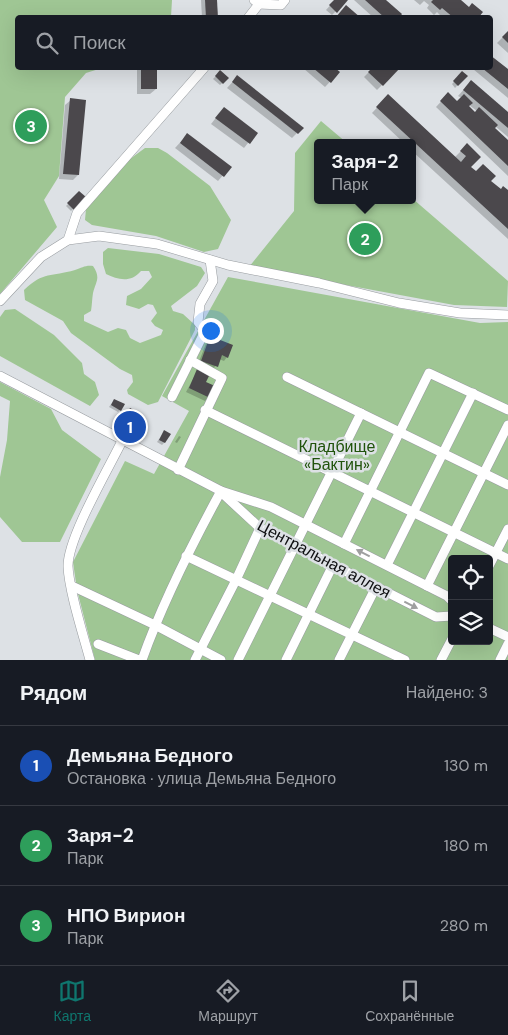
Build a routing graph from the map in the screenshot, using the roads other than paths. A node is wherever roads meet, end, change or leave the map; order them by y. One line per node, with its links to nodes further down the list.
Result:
1 (285, 0): 2 (street)
2 (257, 2): 3 (street)
3 (250, 15)
4 (202, 70): 5 (street)
5 (68, 240): 6 (street); 7 (street)
6 (210, 260): 8 (street); 9 (street)
7 (0, 301)
8 (508, 315)
9 (190, 360): 13 (street); 14 (street)
10 (0, 376): 19 (street)
11 (287, 378): 16 (street)
12 (473, 393): 15 (street); 18 (street); 20 (street)
13 (172, 397)
14 (205, 410): 21 (street); 22 (street)
15 (508, 410)
16 (361, 413): 18 (street); 22 (street)
17 (508, 426): 23 (street)
18 (399, 432): 20 (street); 26 (street)
19 (123, 439): 21 (street); 41 (street)
20 (443, 453): 23 (street); 27 (street)
21 (178, 470): 25 (street)
22 (331, 472): 26 (street); 28 (street)
23 (484, 473): 24 (street); 31 (street)
24 (508, 485)
25 (220, 491): 28 (street, Центральная аллея); 29 (street, Центральная аллея); 35 (street)
26 (370, 491): 27 (street); 32 (street)
27 (413, 512): 31 (street); 39 (street)
28 (305, 524): 32 (street, Центральная аллея); 33 (street)
29 (260, 528): 33 (street, Центральная аллея); 40 (street)
30 (508, 529): 34 (street)
31 (454, 533): 34 (street); 42 (street)
32 (344, 544): 39 (street, Центральная аллея, one-way to 32)
33 (294, 546): 38 (street, Центральная аллея); 44 (street)
34 (496, 553): 36 (street); 37 (street)
35 (186, 556): 40 (street); 48 (street)
36 (493, 559)
37 (508, 559)
38 (333, 565): 43 (street, Центральная аллея); 46 (street)
39 (387, 565): 42 (street, Центральная аллея)
40 (236, 580): 44 (street); 55 (street)
41 (72, 586): 48 (street); 56 (street)
42 (427, 586): 45 (street, Центральная аллея)
43 (376, 587): 47 (street, Центральная аллея, one-way to 47); 50 (street)
44 (269, 596): 46 (street); 60 (street)
45 (451, 600)
46 (309, 614): 50 (street); 61 (street)
47 (448, 616)
48 (154, 625): 55 (street); 57 (street)
49 (493, 630): 51 (street)
50 (352, 635): 62 (street); 63 (street)
51 (508, 637)
52 (98, 644): 57 (street)
53 (508, 644): 65 (street)
54 (449, 645): 64 (street)
55 (201, 650): 58 (street); 59 (street)
56 (90, 660)
57 (140, 660)
58 (195, 660)
59 (220, 660)
60 (238, 660)
61 (286, 660)
62 (339, 660)
63 (405, 660)
64 (441, 660)
65 (500, 660)

